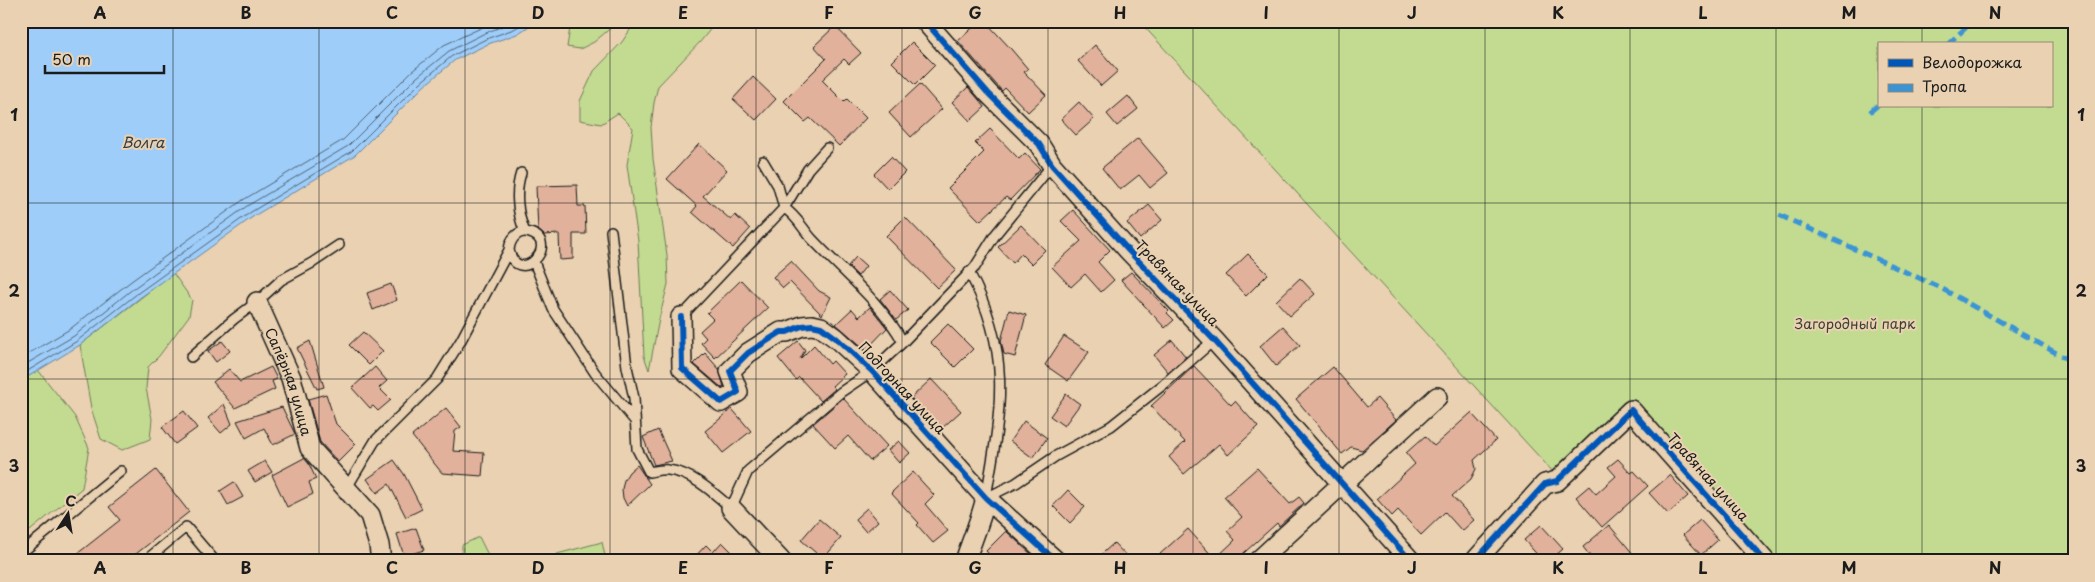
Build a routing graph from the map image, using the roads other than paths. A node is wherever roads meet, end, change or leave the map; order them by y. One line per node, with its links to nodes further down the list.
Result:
1 (925, 21): 4 (street, Травяная улица)
2 (827, 148): 6 (lane)
3 (763, 161): 6 (lane)
4 (1052, 165): 12 (lane); 15 (street, Травяная улица)
5 (521, 173): 7 (lane)
6 (784, 208): 14 (lane); 16 (lane)
7 (525, 232): 10 (lane); 11 (lane)
8 (611, 232): 20 (lane)
9 (339, 245): 13 (lane)
10 (509, 250): 11 (lane); 23 (lane)
11 (534, 262): 20 (lane)
12 (969, 272): 16 (lane); 24 (lane)
13 (257, 302): 17 (lane); 23 (street, Сапёрная улица)
14 (682, 316): 18 (street, Подгорная улица)
15 (1214, 340): 22 (street, Травяная улица); 24 (lane)
16 (903, 342): 18 (lane)
17 (191, 357)
18 (872, 371): 24 (street, Подгорная улица); 25 (lane)
19 (1437, 397): 22 (street)
20 (635, 421): 25 (lane)
21 (121, 471): 26 (lane)
22 (1344, 483): 33 (street); 34 (street, Травяная улица)
23 (346, 489): 29 (street, Сапёрная улица)
24 (986, 498): 31 (street); 32 (street, Подгорная улица)
25 (731, 508): 30 (street)
26 (21, 553)
27 (145, 561): 28 (lane)
28 (215, 561)
29 (381, 561)
30 (781, 561)
31 (965, 561)
32 (1056, 561)
33 (1258, 561)
34 (1411, 561)
35 (1475, 561): 36 (street, Травяная улица)
36 (1766, 561)

